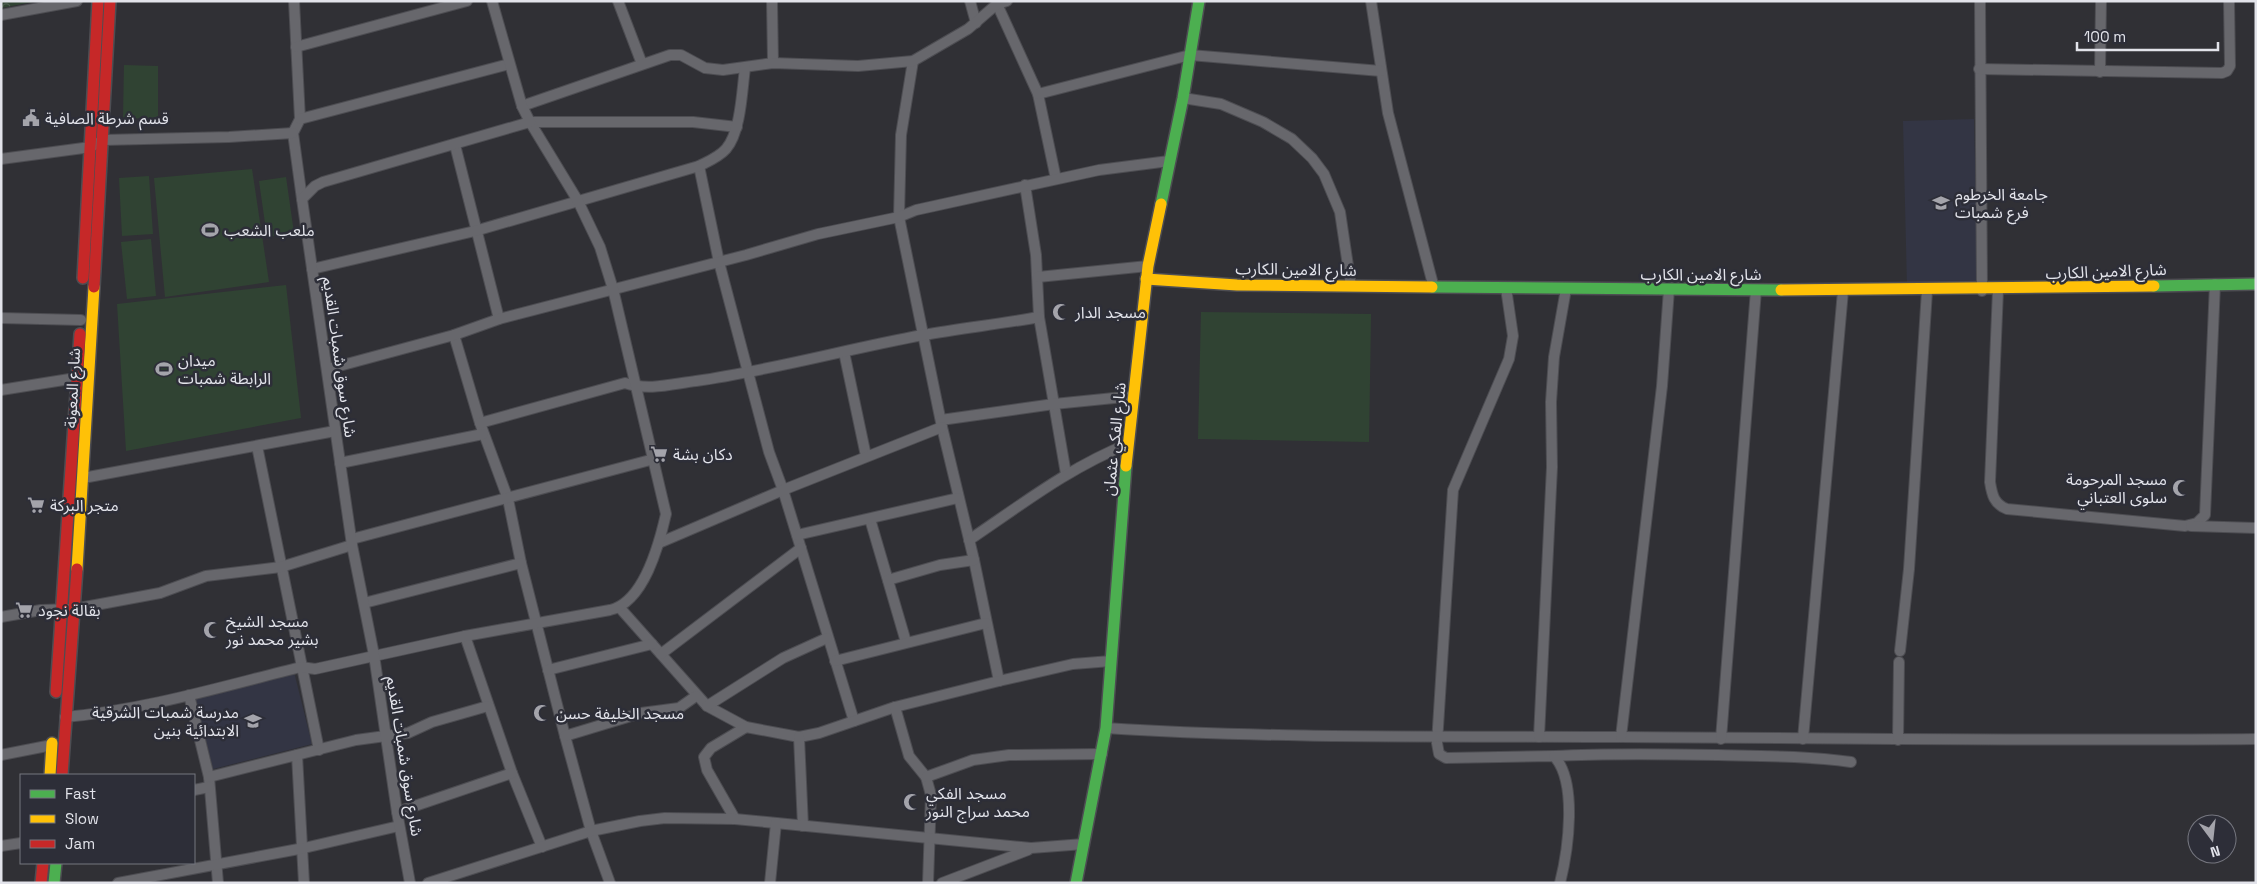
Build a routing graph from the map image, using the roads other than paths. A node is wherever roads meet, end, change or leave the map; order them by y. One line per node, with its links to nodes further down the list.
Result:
1 (77, 1): 16 (street)
2 (98, 1): 37 (main road, شارع المعونة)
3 (110, 1): 35 (main road, شارع المعونة)
4 (294, 1): 18 (street)
5 (467, 1): 18 (street)
6 (492, 1): 22 (street)
7 (618, 1): 23 (street)
8 (772, 1): 21 (street)
9 (970, 1): 17 (street)
10 (1199, 1): 19 (main road, شارع الفكي عثمان)
11 (1371, 1): 26 (street)
12 (1980, 1): 25 (street)
13 (2101, 1): 27 (street)
14 (2229, 1): 27 (street)
15 (1002, 3): 17 (street); 28 (street)
16 (1, 15)
17 (976, 23): 20 (street)
18 (296, 47): 31 (street)
19 (1190, 55): 26 (street); 28 (street); 29 (main road, شارع الفكي عثمان)
20 (913, 61): 21 (street); 45 (street)
21 (773, 63): 24 (street)
22 (509, 64): 30 (street); 31 (street)
23 (642, 64): 24 (street); 30 (street)
24 (745, 68): 33 (street)
25 (1979, 69): 27 (street); 64 (street)
26 (1381, 71): 55 (street)
27 (2100, 72)
28 (1038, 94): 41 (street)
29 (1183, 98): 39 (main road, شارع الفكي عثمان); 54 (street)
30 (522, 106): 32 (street)
31 (300, 119): 34 (street)
32 (530, 122): 33 (street); 36 (street); 44 (street)
33 (736, 127): 40 (street)
34 (293, 133): 35 (street); 43 (street, شارع سوق شمبات القديم)
35 (103, 140): 37 (street); 89 (main road, شارع المعونة)
36 (455, 145): 43 (street); 46 (street)
37 (91, 147): 38 (street); 68 (main road, شارع المعونة)
38 (1, 159)
39 (1169, 162): 41 (street); 48 (main road, شارع الفكي عثمان)
40 (699, 166): 44 (street); 47 (street)
41 (1056, 179): 42 (street)
42 (1025, 185): 45 (street); 50 (street)
43 (302, 199): 49 (street, شارع سوق شمبات القديم)
44 (578, 201): 46 (street); 57 (street)
45 (899, 217): 47 (street); 70 (street)
46 (475, 231): 49 (street); 67 (street)
47 (719, 262): 57 (street); 73 (street)
48 (1148, 266): 50 (street); 51 (main road, شارع الفكي عثمان)
49 (312, 269): 72 (street, شارع سوق شمبات القديم)
50 (1038, 277): 65 (street)
51 (1146, 279): 54 (main road, شارع الامين الكارب); 77 (main road, شارع الفكي عثمان)
52 (2215, 284): 53 (main road, شارع الامين الكارب); 61 (main road, شارع الامين الكارب); 94 (street)
53 (2256, 284)
54 (1351, 286): 55 (main road, شارع الامين الكارب)
55 (1434, 288): 56 (main road, شارع الامين الكارب)
56 (1506, 288): 58 (main road, شارع الامين الكارب); 138 (street)
57 (613, 289): 67 (street); 75 (street)
58 (1566, 289): 59 (main road, شارع الامين الكارب); 139 (street)
59 (1669, 289): 60 (main road, شارع الامين الكارب); 140 (street)
60 (1756, 290): 62 (main road, شارع الامين الكارب); 141 (street)
61 (1998, 290): 64 (main road, شارع الامين الكارب); 94 (street)
62 (1844, 291): 63 (main road, شارع الامين الكارب); 142 (street)
63 (1927, 291): 64 (main road, شارع الامين الكارب); 116 (street)
64 (1982, 291)
65 (1039, 317): 70 (street); 78 (street)
66 (1, 318): 68 (street)
67 (499, 319): 69 (street)
68 (81, 320): 74 (main road, شارع المعونة)
69 (454, 335): 72 (street); 79 (street)
70 (924, 335): 71 (street); 80 (street)
71 (844, 352): 73 (street); 85 (street)
72 (328, 369): 81 (street, شارع سوق شمبات القديم)
73 (750, 373): 75 (street); 90 (street)
74 (76, 378): 76 (street); 108 (main road, شارع المعونة)
75 (637, 388): 79 (street); 86 (street)
76 (1, 390)
77 (1134, 396): 78 (street); 83 (main road, شارع الفكي عثمان)
78 (1054, 404): 80 (street); 88 (street)
79 (480, 423): 82 (street)
80 (941, 424): 85 (street); 91 (street)
81 (335, 431): 84 (street); 87 (street, شارع سوق شمبات القديم)
82 (484, 434): 87 (street); 92 (street)
83 (1128, 444): 88 (street); 120 (main road, شارع الفكي عثمان)
84 (258, 446): 89 (street); 103 (street)
85 (866, 456): 90 (street)
86 (654, 459): 92 (street); 99 (street)
87 (340, 463): 98 (street, شارع سوق شمبات القديم)
88 (1066, 474): 97 (street)
89 (84, 478): 107 (main road, شارع المعونة)
90 (783, 490): 96 (street); 99 (street)
91 (958, 498): 93 (street); 97 (street)
92 (508, 499): 98 (street); 102 (street)
93 (870, 519): 96 (street); 104 (street)
94 (2185, 526): 95 (street)
95 (2256, 528)
96 (797, 535): 100 (street)
97 (969, 540): 101 (street)
98 (352, 542): 103 (street); 105 (street, شارع سوق شمبات القديم)
99 (659, 543): 106 (street)
100 (801, 548): 113 (street); 117 (street)
101 (974, 560): 104 (street); 111 (street)
102 (521, 563): 105 (street); 110 (street)
103 (281, 566): 107 (street); 122 (street)
104 (888, 580): 114 (street)
105 (364, 603): 118 (street, شارع سوق شمبات القديم)
106 (620, 608): 110 (street); 115 (street)
107 (74, 609): 108 (street); 131 (main road, شارع المعونة)
108 (61, 610): 109 (street); 129 (main road, شارع المعونة)
109 (1, 617)
110 (536, 622): 112 (street); 123 (street)
111 (986, 623): 114 (street); 124 (street)
112 (465, 636): 118 (street); 127 (street)
113 (827, 638): 119 (street); 128 (street)
114 (906, 642): 119 (street)
115 (652, 644): 117 (street); 123 (street)
116 (1900, 651)
117 (661, 654): 126 (street)
118 (374, 655): 122 (street); 136 (street, شارع سوق شمبات القديم)
119 (835, 661): 132 (street)
120 (1111, 662): 124 (street); 134 (main road, شارع الفكي عثمان)
121 (1899, 662): 144 (street)
122 (301, 667): 125 (street); 146 (street)
123 (548, 670): 135 (street)
124 (999, 680): 130 (street)
125 (189, 695): 131 (street); 156 (street)
126 (696, 696): 128 (street); 135 (street)
127 (488, 706): 136 (street); 152 (street)
128 (707, 706): 133 (street)
129 (54, 707)
130 (895, 707): 132 (street); 155 (street)
131 (65, 716): 154 (main road, شارع المعونة)
132 (854, 721): 137 (street)
133 (746, 727): 137 (street); 159 (street)
134 (1106, 728): 138 (street); 147 (main road, شارع الفكي عثمان)
135 (565, 736): 163 (street)
136 (387, 737): 146 (street); 158 (street, شارع سوق شمبات القديم)
137 (799, 737): 162 (street)
138 (1438, 737): 139 (street); 150 (street)
139 (1539, 737): 140 (street)
140 (1622, 737): 141 (street)
141 (1721, 739): 142 (street)
142 (1803, 739): 144 (street)
143 (2256, 739): 144 (street)
144 (1898, 740)
145 (52, 741): 148 (street); 153 (main road)
146 (319, 750): 149 (street)
147 (1102, 754): 155 (street); 166 (main road, شارع الفكي عثمان)
148 (1, 755)
149 (296, 755): 156 (street); 169 (street)
150 (1554, 756): 151 (street); 186 (street)
151 (1851, 762)
152 (512, 773): 158 (street); 168 (street)
153 (50, 774)
154 (62, 774)
155 (926, 777): 164 (street)
156 (209, 782): 157 (street); 173 (street)
157 (195, 789)
158 (396, 812): 161 (street, شارع سوق شمبات القديم)
159 (735, 819): 160 (street); 163 (street)
160 (776, 823): 162 (street); 182 (street)
161 (399, 826): 169 (street); 179 (street, شارع سوق شمبات القديم)
162 (804, 826): 164 (street)
163 (591, 832): 168 (street); 181 (street)
164 (930, 837): 170 (street); 183 (street)
165 (20, 843): 167 (street)
166 (1084, 844): 170 (street); 185 (main road, شارع الفكي عثمان)
167 (1, 846)
168 (542, 847): 180 (street)
169 (304, 848): 173 (street); 178 (street)
170 (1031, 848): 184 (street)
171 (43, 864): 174 (main road)
172 (56, 864): 175 (main road)
173 (216, 865): 176 (street); 177 (street)
174 (41, 883)
175 (54, 883)
176 (118, 883)
177 (218, 883)
178 (304, 883)
179 (410, 883)
180 (428, 883)
181 (610, 883)
182 (770, 883)
183 (928, 883)
184 (942, 883)
185 (1076, 883)
186 (1560, 883)

